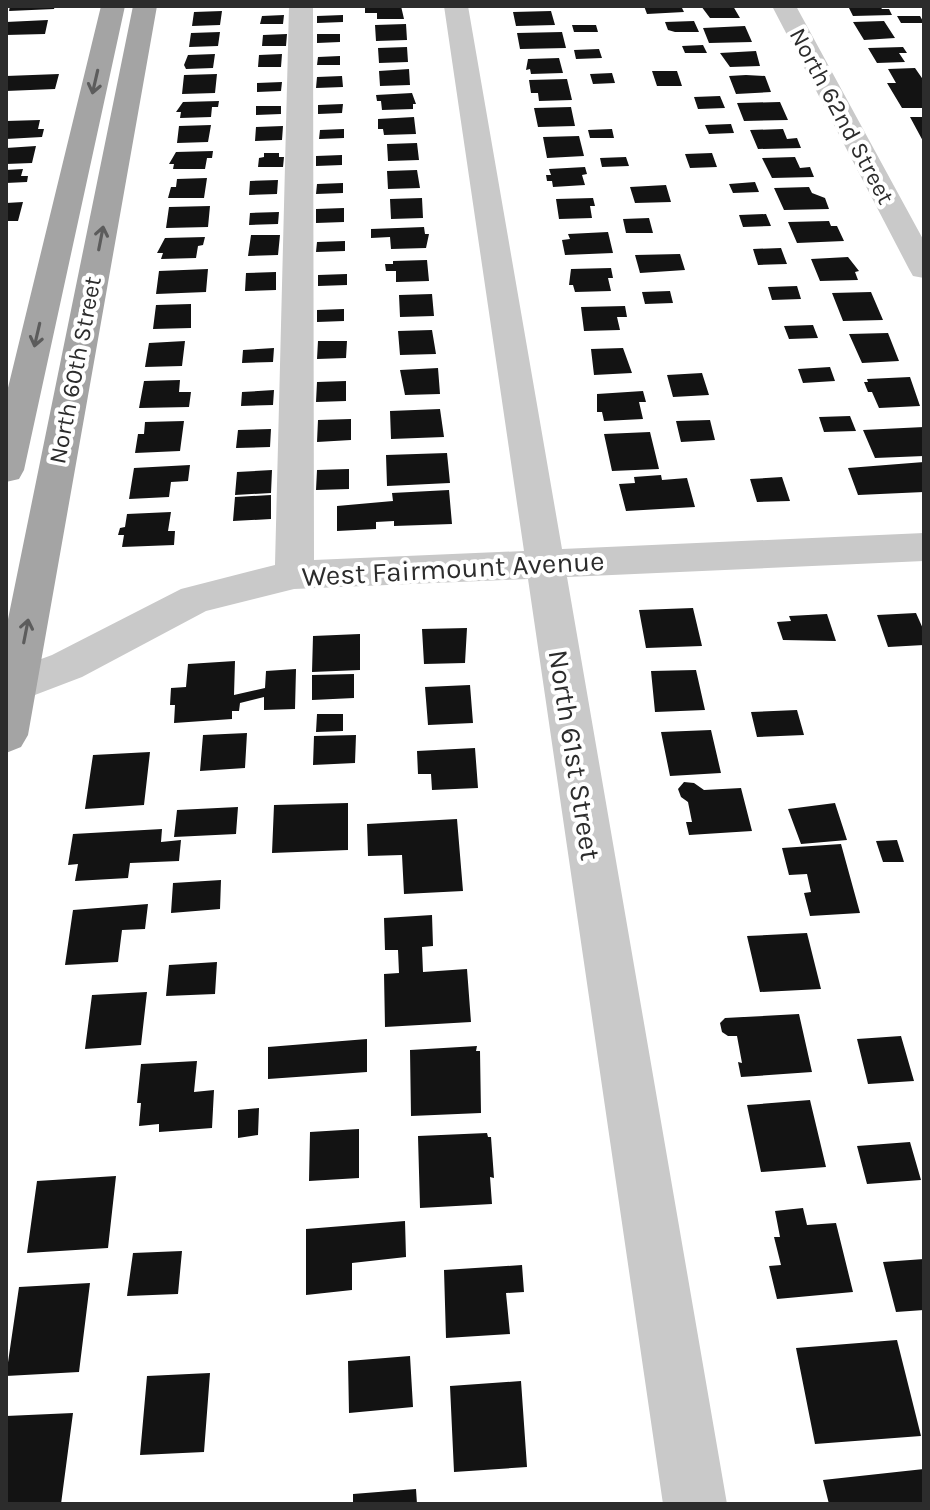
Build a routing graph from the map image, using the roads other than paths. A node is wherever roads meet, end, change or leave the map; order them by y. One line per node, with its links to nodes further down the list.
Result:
1 (113, 6): 7 (main road, North 60th Street, one-way to 7)
2 (145, 6): 11 (main road, North 60th Street, one-way to 2)
3 (301, 6): 10 (street)
4 (456, 6): 9 (street, North 61st Street)
5 (784, 6): 6 (street, North 62nd Street)
6 (924, 269)
7 (6, 470)
8 (924, 547): 9 (street, West Fairmount Avenue)
9 (544, 563): 10 (street, West Fairmount Avenue); 13 (street, North 61st Street)
10 (294, 575): 11 (street, West Fairmount Avenue)
11 (11, 687): 12 (main road, North 60th Street)
12 (6, 735)
13 (695, 1504)

